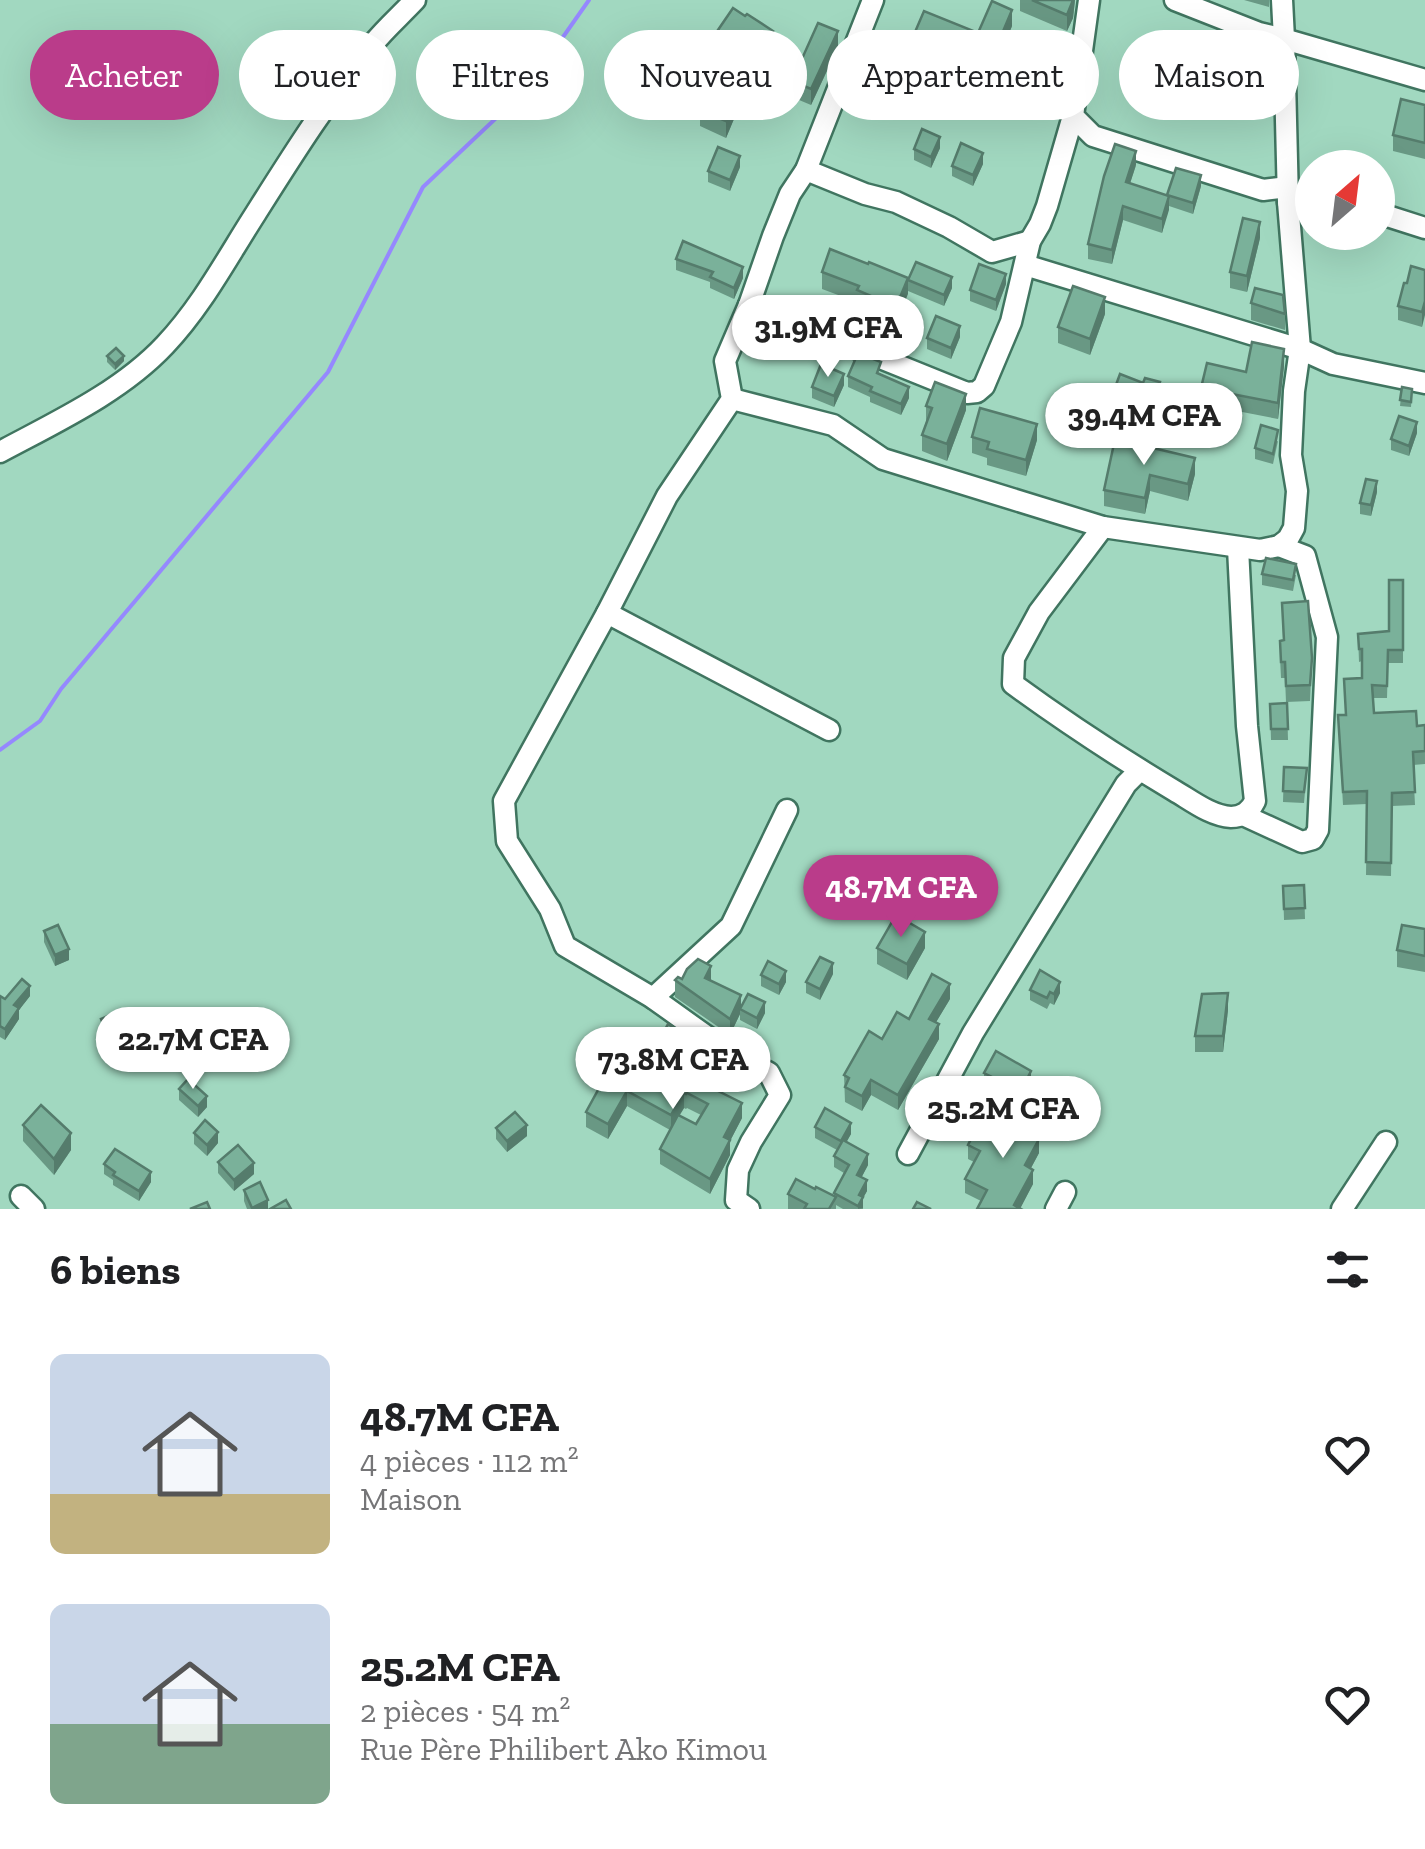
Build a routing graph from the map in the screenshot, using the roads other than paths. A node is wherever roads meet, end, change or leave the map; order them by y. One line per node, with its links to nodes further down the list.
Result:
1 (415, 0): 25 (street)
2 (873, 0): 14 (street)
3 (1089, 0): 6 (street)
4 (1175, 0): 7 (street)
5 (1282, 0): 8 (street)
6 (1085, 30)
7 (1251, 30)
8 (1284, 30)
9 (1299, 43): 10 (street)
10 (1425, 80)
11 (1071, 120): 19 (street)
12 (1076, 120): 15 (street)
13 (1286, 120): 15 (street)
14 (806, 170): 19 (street); 21 (street)
15 (1288, 195): 16 (street); 22 (street)
16 (1295, 198)
17 (1395, 218): 18 (street)
18 (1425, 228)
19 (1030, 241): 20 (street)
20 (1026, 264): 21 (street); 22 (street)
21 (749, 305): 24 (street)
22 (1300, 349): 23 (street); 27 (street)
23 (1425, 384)
24 (732, 399): 26 (street); 29 (street)
25 (0, 452)
26 (1103, 527): 28 (street); 31 (street)
27 (1279, 546): 28 (street); 33 (street)
28 (1238, 548): 33 (street)
29 (607, 612): 30 (street); 34 (street)
30 (829, 730)
31 (1140, 770): 33 (street); 36 (street)
32 (787, 810): 34 (street)
33 (1242, 815)
34 (653, 998): 37 (street)
35 (1386, 1142): 38 (street)
36 (908, 1154)
37 (750, 1209)
38 (1342, 1209)

